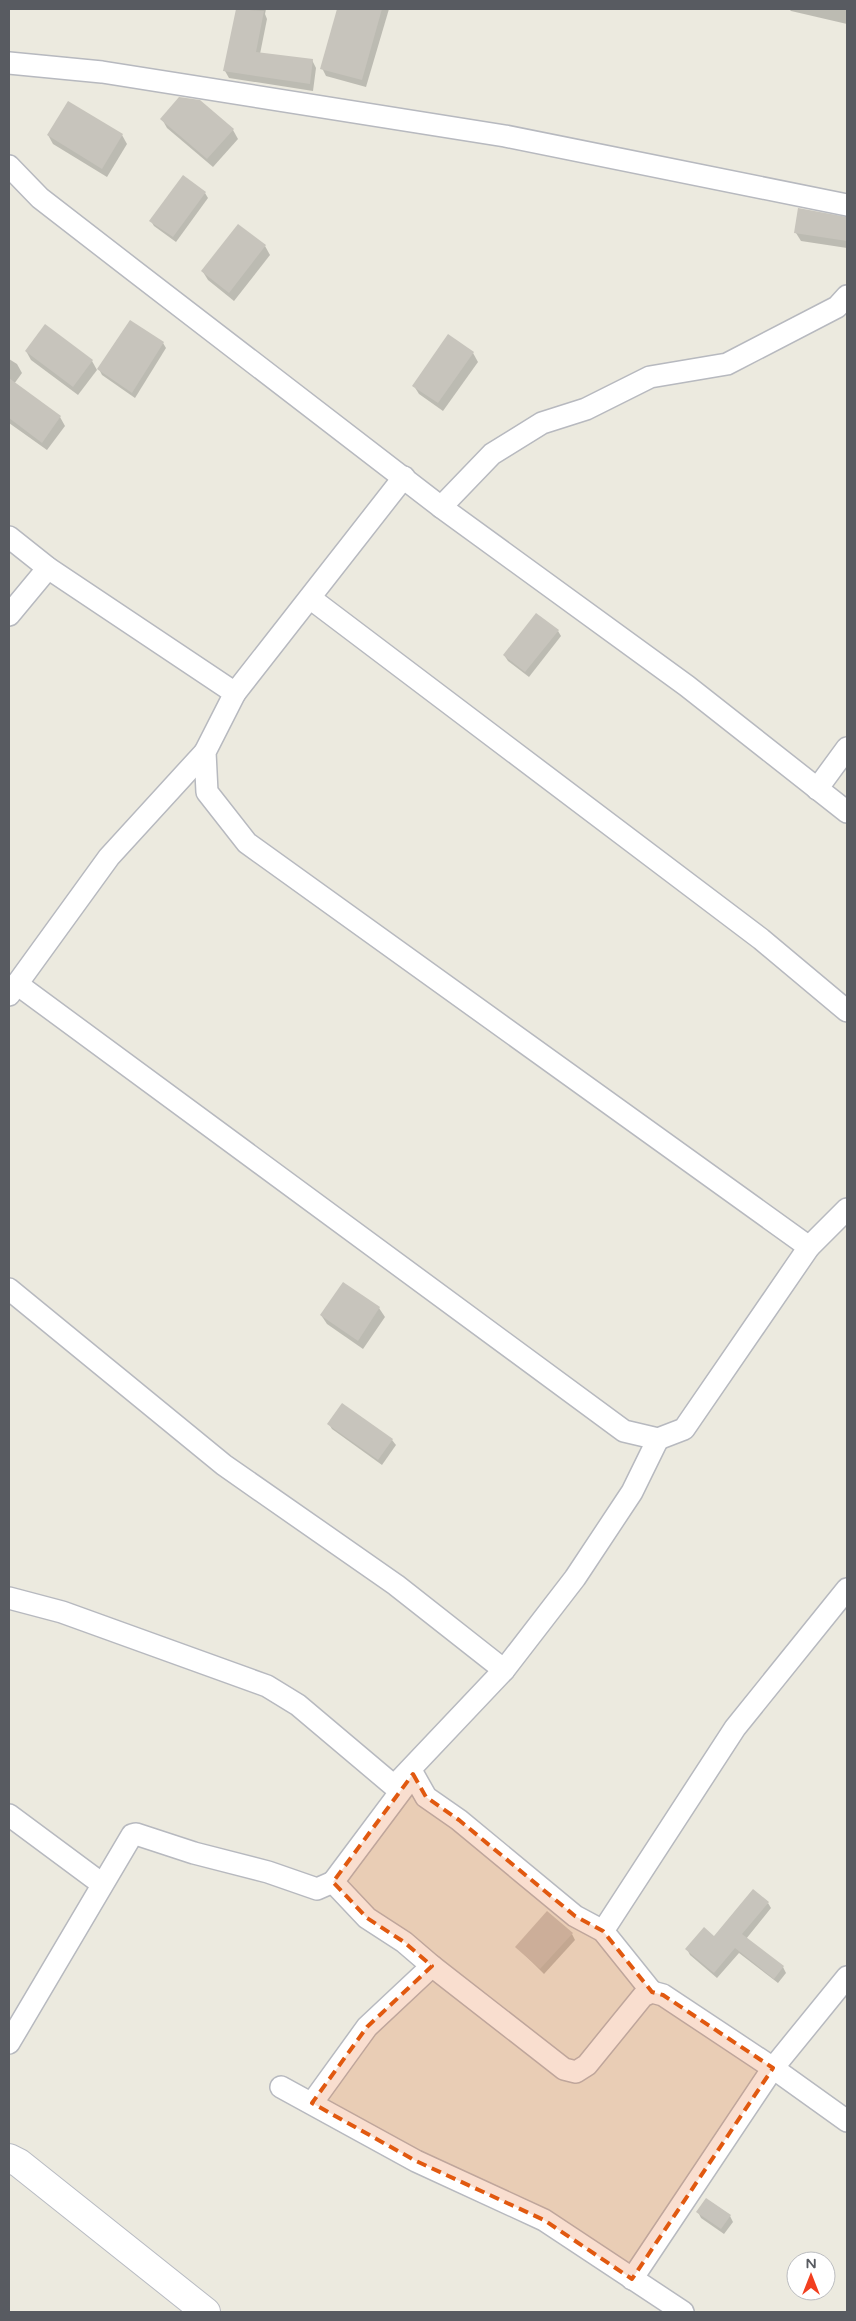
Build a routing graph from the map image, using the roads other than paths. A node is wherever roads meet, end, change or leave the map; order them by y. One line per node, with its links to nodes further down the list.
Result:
1 (9, 63): 3 (street)
2 (9, 166): 5 (street)
3 (847, 205)
4 (847, 296): 6 (street)
5 (404, 477): 6 (street); 9 (street)
6 (440, 507): 14 (street)
7 (9, 537): 8 (street)
8 (48, 568): 10 (street); 11 (street)
9 (310, 598): 11 (street); 17 (street)
10 (9, 615)
11 (235, 694): 13 (street)
12 (847, 748): 14 (street)
13 (205, 752): 16 (street); 19 (street)
14 (818, 789): 15 (street)
15 (847, 812)
16 (13, 990): 21 (street)
17 (847, 1011)
18 (847, 1209): 19 (street)
19 (810, 1247): 21 (street)
20 (9, 1289): 24 (street)
21 (658, 1439): 24 (street)
22 (847, 1590): 30 (street)
23 (9, 1598): 26 (street)
24 (504, 1670): 26 (street)
25 (413, 1774): 26 (street); 28 (street); 30 (street)
26 (394, 1786)
27 (9, 1815): 29 (street)
28 (333, 1882): 29 (street); 31 (street)
29 (102, 1884): 34 (street)
30 (603, 1931): 33 (street)
31 (432, 1966): 33 (street); 37 (street)
32 (847, 1977): 35 (street)
33 (652, 1992): 35 (street)
34 (9, 2043)
35 (773, 2068): 38 (street); 40 (street)
36 (281, 2087): 37 (street)
37 (312, 2104): 40 (street)
38 (847, 2121)
39 (12, 2166): 41 (main road)
40 (632, 2279): 42 (street)
41 (206, 2312)
42 (683, 2312)

